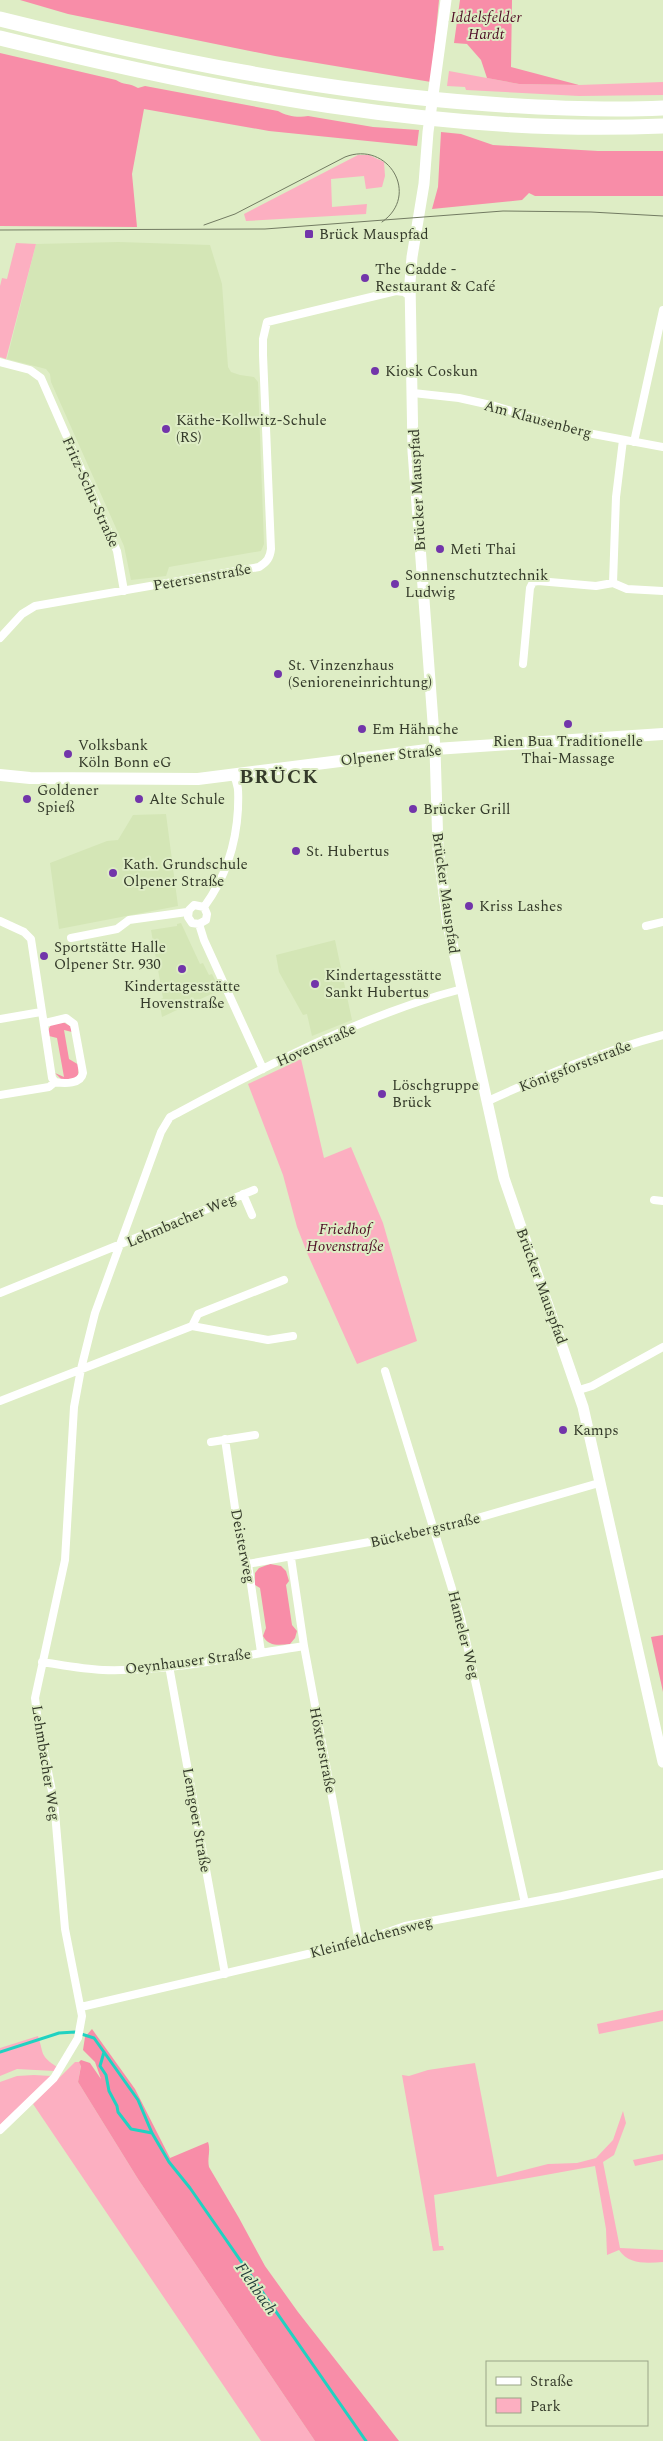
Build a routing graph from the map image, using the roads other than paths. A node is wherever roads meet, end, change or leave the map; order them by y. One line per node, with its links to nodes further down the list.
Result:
1 (446, 0): 6 (main road, Brücker Mauspfad)
2 (0, 19): 4 (highway)
3 (0, 38): 5 (highway)
4 (663, 108)
5 (663, 126)
6 (410, 297): 9 (main road, Brücker Mauspfad); 14 (street, Petersenstraße)
7 (663, 310): 11 (street)
8 (0, 362): 14 (street, Fritz-Schu-Straße)
9 (413, 393): 10 (street, Am Klausenberg); 19 (main road, Brücker Mauspfad)
10 (623, 440): 11 (street, Am Klausenberg); 13 (street)
11 (634, 442): 12 (street, Am Klausenberg)
12 (663, 447)
13 (613, 583): 15 (street); 17 (street)
14 (124, 590): 16 (street, Petersenstraße)
15 (663, 591)
16 (0, 638)
17 (523, 664)
18 (663, 734): 19 (main road, Olpener Straße)
19 (435, 749): 21 (main road, Olpener Straße); 29 (main road, Brücker Mauspfad)
20 (0, 775): 21 (main road, Olpener Straße)
21 (233, 775): 22 (street)
22 (204, 907): 23 (street); 26 (street)
23 (188, 912): 26 (street, Hovenstraße); 28 (street)
24 (0, 921): 30 (street)
25 (663, 922): 27 (street)
26 (199, 924): 34 (street, Hovenstraße)
27 (646, 926)
28 (71, 938)
29 (462, 988): 34 (street, Hovenstraße); 37 (main road, Brücker Mauspfad)
30 (41, 1012): 31 (street); 32 (street)
31 (0, 1019)
32 (45, 1023): 35 (street); 35 (street)
33 (663, 1035): 37 (street, Königsforststraße)
34 (263, 1069): 43 (street, Lehmbacher Weg)
35 (55, 1082): 36 (street)
36 (0, 1095)
37 (488, 1101): 51 (main road, Brücker Mauspfad)
38 (254, 1190): 39 (street, Lehmbacher Weg)
39 (243, 1194): 42 (street, Lehmbacher Weg); 43 (street, Lehmbacher Weg)
40 (654, 1200): 41 (street)
41 (663, 1201)
42 (252, 1215)
43 (119, 1246): 45 (street, Lehmbacher Weg); 49 (street, Lehmbacher Weg)
44 (284, 1280): 46 (street)
45 (0, 1293)
46 (192, 1326): 47 (street); 49 (street)
47 (293, 1336)
48 (663, 1347): 51 (street)
49 (81, 1369): 52 (street); 62 (street, Lehmbacher Weg)
50 (384, 1371): 57 (street, Hameler Weg)
51 (579, 1390): 56 (main road, Brücker Mauspfad)
52 (0, 1401)
53 (255, 1435): 54 (street)
54 (225, 1440): 55 (street); 59 (street, Deisterweg)
55 (211, 1442)
56 (599, 1483): 57 (street, Bückebergstraße); 64 (main road, Brücker Mauspfad)
57 (436, 1530): 58 (street, Bückebergstraße); 66 (street, Hameler Weg)
58 (291, 1558): 59 (street, Bückebergstraße); 60 (street, Höxterstraße)
59 (248, 1564): 61 (street, Deisterweg)
60 (304, 1646): 61 (street, Oeynhauser Straße); 67 (street, Höxterstraße)
61 (261, 1652): 63 (street, Oeynhauser Straße)
62 (42, 1662): 63 (street, Oeynhauser Straße); 69 (street, Lehmbacher Weg)
63 (169, 1666): 68 (street, Lemgoer Straße)
64 (663, 1762)
65 (663, 1874): 66 (street, Kleinfeldchensweg)
66 (525, 1903): 67 (street, Kleinfeldchensweg)
67 (359, 1942): 68 (street, Kleinfeldchensweg)
68 (225, 1974): 69 (street, Kleinfeldchensweg)
69 (81, 2006): 70 (street, Lehmbacher Weg)
70 (0, 2130)

